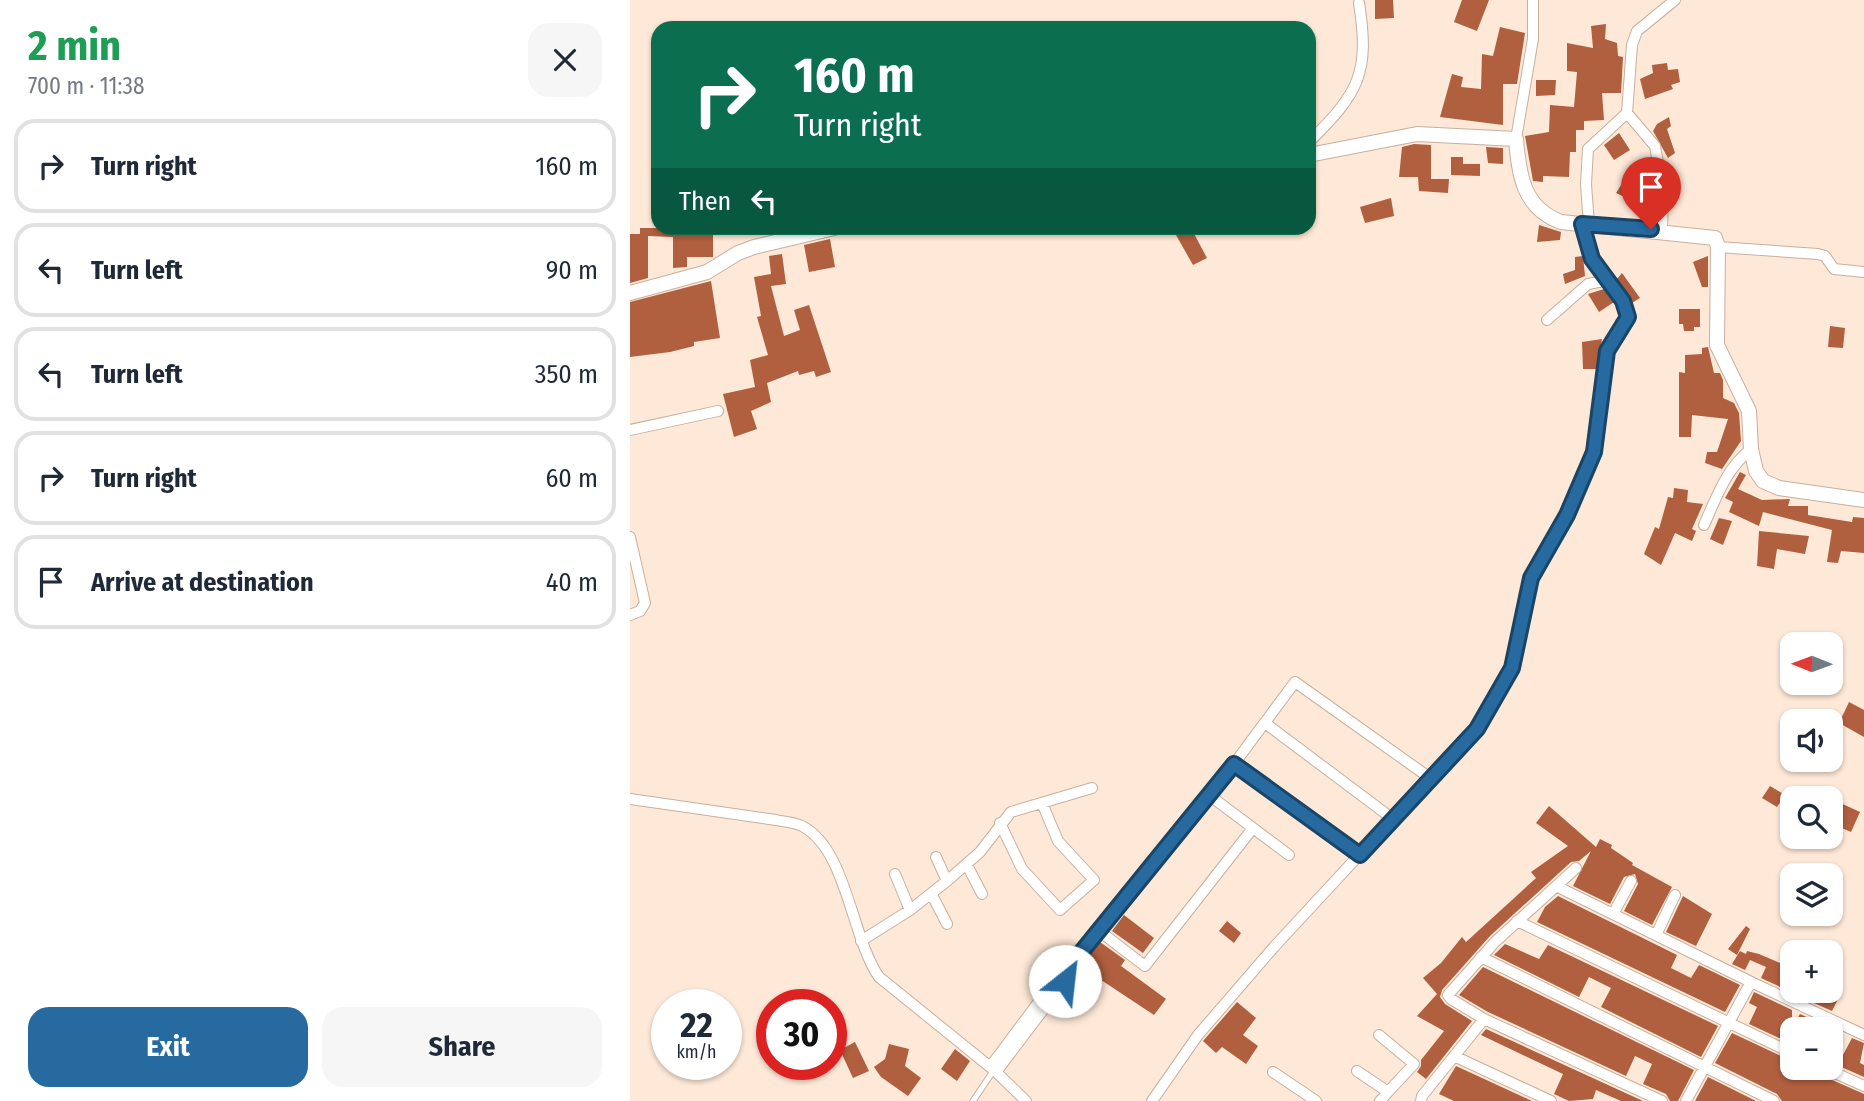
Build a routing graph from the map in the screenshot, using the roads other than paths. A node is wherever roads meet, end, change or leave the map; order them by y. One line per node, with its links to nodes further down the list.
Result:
1 (1532, 0): 6 (street)
2 (1675, 0): 4 (street)
3 (1359, 3): 5 (street)
4 (1627, 114): 8 (street); 9 (street)
5 (1316, 135)
6 (1516, 139): 7 (street); 8 (street)
7 (1316, 153)
8 (1585, 225): 9 (street); 13 (street)
9 (1662, 230): 11 (street)
10 (805, 235): 14 (street)
11 (1718, 247): 12 (street); 18 (street)
12 (1864, 272)
13 (1609, 280): 15 (street); 25 (street)
14 (630, 293)
15 (1548, 320)
16 (718, 411): 17 (street)
17 (630, 430)
18 (1751, 449): 19 (street); 20 (street)
19 (1864, 500)
20 (1704, 525)
21 (630, 537): 22 (street)
22 (630, 615)
23 (1265, 723): 24 (street); 25 (street); 30 (street)
24 (1234, 764): 27 (street); 34 (street)
25 (1430, 778): 30 (street)
26 (1092, 788): 29 (street)
27 (1209, 795): 32 (street); 49 (street)
28 (630, 799): 51 (street)
29 (1042, 803): 31 (street); 31 (street)
30 (1393, 819): 34 (street)
31 (1000, 823): 36 (street)
32 (1253, 828): 33 (street); 49 (street)
33 (1289, 855)
34 (1360, 855): 69 (street)
35 (936, 856): 39 (street)
36 (967, 865): 39 (street); 42 (street)
37 (1576, 868): 41 (street)
38 (895, 874): 45 (street)
39 (947, 881): 43 (street)
40 (1631, 881): 46 (street)
41 (1556, 886): 46 (street); 47 (street)
42 (982, 894)
43 (932, 895): 45 (street); 48 (street)
44 (1675, 895): 50 (street)
45 (909, 910): 51 (street)
46 (1613, 914): 50 (street)
47 (1517, 921): 52 (street); 55 (street)
48 (947, 924)
49 (1098, 930): 61 (street)
50 (1656, 935): 53 (street)
51 (861, 941): 61 (street)
52 (1481, 957): 54 (street); 60 (street)
53 (1751, 982): 55 (street); 57 (street)
54 (1484, 1018): 59 (street); 73 (street)
55 (1727, 1023): 58 (street); 60 (street)
56 (1379, 1035): 66 (street)
57 (1864, 1035)
58 (1780, 1047)
59 (1454, 1056): 71 (street); 72 (street)
60 (1702, 1066): 74 (street); 75 (street)
61 (993, 1070): 67 (lane); 68 (street)
62 (1357, 1071): 66 (street)
63 (1273, 1072): 70 (street)
64 (1843, 1077): 65 (street)
65 (1864, 1086)
66 (1384, 1096)
67 (972, 1101)
68 (1026, 1101)
69 (1152, 1101)
70 (1316, 1101)
71 (1421, 1101)
72 (1551, 1101)
73 (1662, 1101)
74 (1686, 1101)
75 (1774, 1101)

